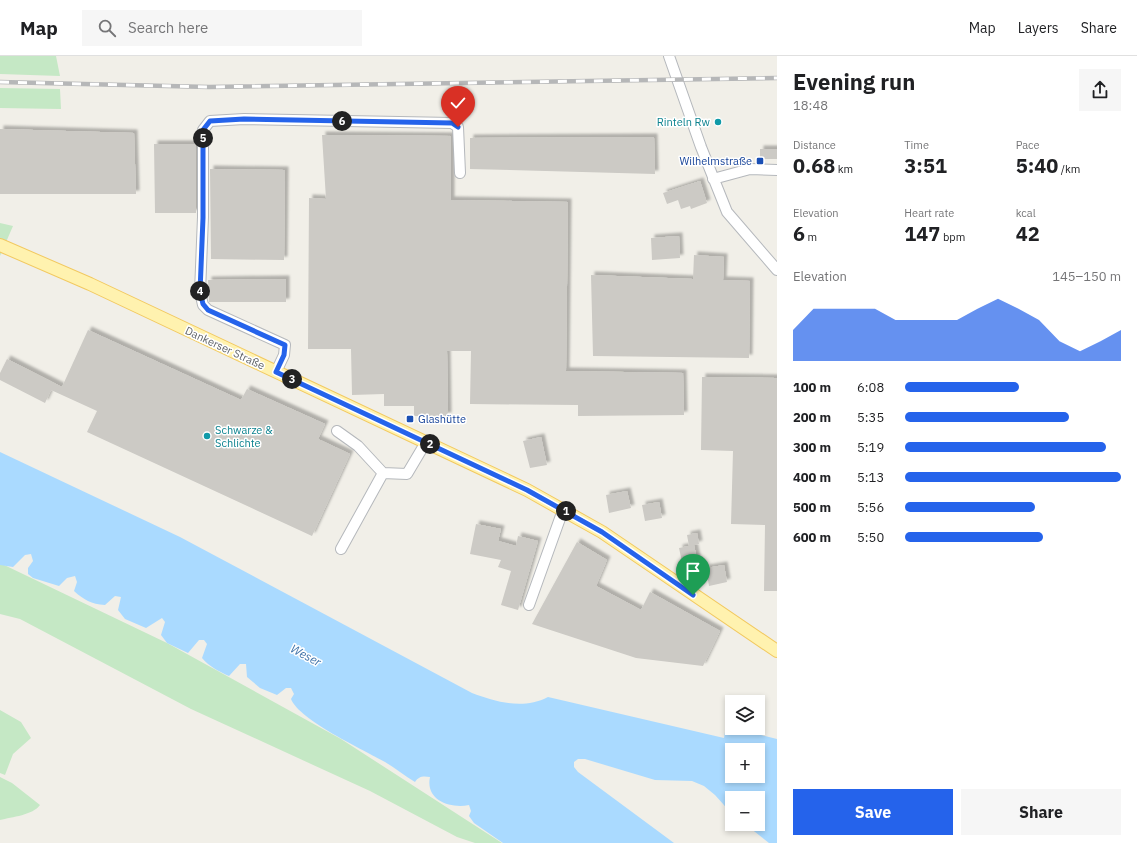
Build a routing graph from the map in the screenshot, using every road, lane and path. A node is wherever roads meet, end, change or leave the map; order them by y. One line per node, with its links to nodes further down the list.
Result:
1 (669, 56): 4 (street)
2 (777, 170): 4 (street)
3 (460, 173): 7 (street)
4 (713, 179): 6 (street)
5 (0, 245): 7 (main road, Dankerser Straße)
6 (777, 270)
7 (276, 372): 9 (main road, Dankerser Straße)
8 (337, 430): 10 (street)
9 (426, 442): 10 (street); 11 (main road, Dankerser Straße)
10 (383, 473): 12 (street)
11 (563, 510): 13 (street); 14 (main road, Dankerser Straße)
12 (341, 549)
13 (529, 605)
14 (777, 651)

